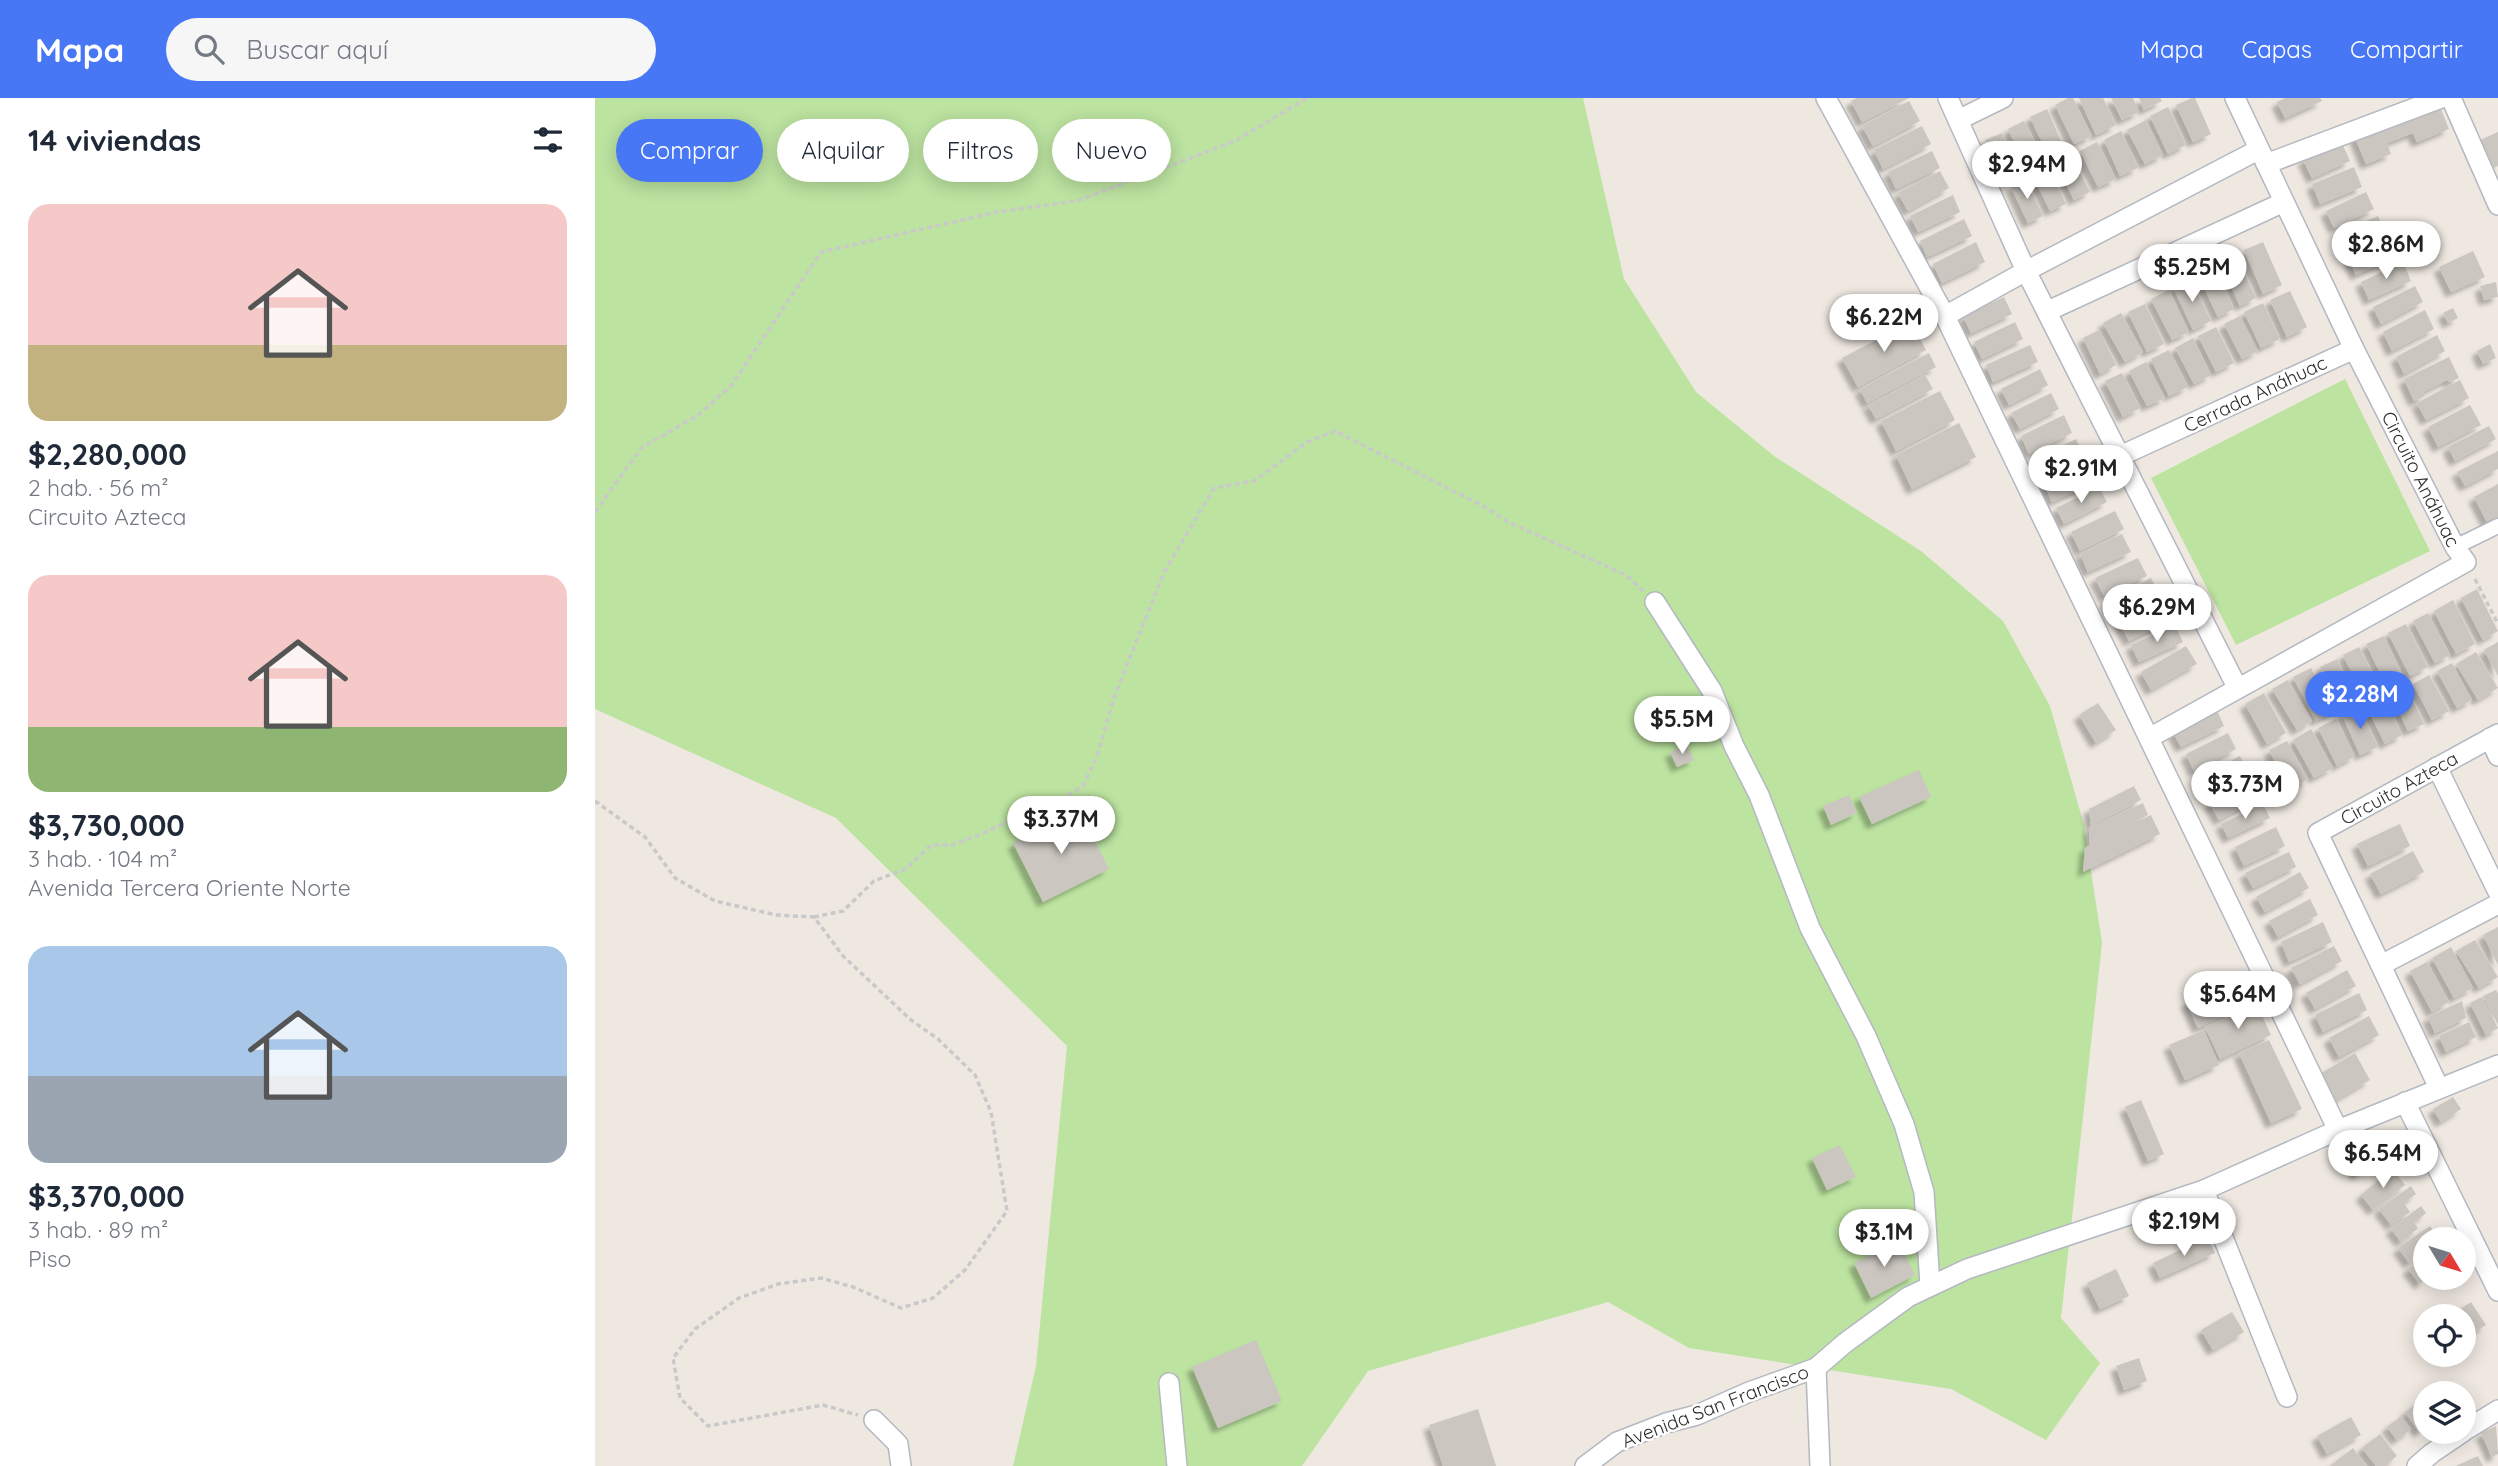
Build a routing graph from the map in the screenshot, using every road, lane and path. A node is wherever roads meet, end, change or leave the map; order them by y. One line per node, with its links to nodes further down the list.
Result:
1 (1307, 98): 17 (path)
2 (1826, 98): 14 (street)
3 (1948, 98): 8 (street)
4 (2003, 98): 8 (street)
5 (2235, 98): 9 (street, Circuito Anáhuac)
6 (2441, 98): 9 (street)
7 (2451, 98): 11 (street)
8 (1958, 120): 12 (street)
9 (2262, 157): 10 (street, Circuito Anáhuac); 12 (street)
10 (2284, 202): 13 (street); 15 (street, Circuito Anáhuac)
11 (2498, 205)
12 (2025, 271): 13 (street); 14 (street)
13 (2048, 311): 16 (street)
14 (1945, 316): 23 (street)
15 (2354, 349): 16 (street, Cerrada Anáhuac); 19 (street, Circuito Anáhuac)
16 (2118, 457): 22 (street)
17 (595, 512)
18 (2498, 526): 19 (street)
19 (2461, 555): 21 (path); 22 (street, Circuito Anáhuac)
20 (1655, 602): 29 (path); 36 (street)
21 (2498, 624)
22 (2237, 687): 23 (street, Circuito Anáhuac)
23 (2148, 738): 34 (street)
24 (2495, 743): 25 (street, Circuito Azteca)
25 (2437, 767): 27 (street); 30 (street, Circuito Azteca)
26 (595, 801): 29 (path)
27 (2498, 892)
28 (2498, 904): 30 (street)
29 (814, 918): 42 (path)
30 (2381, 965): 32 (street, Circuito Azteca)
31 (2498, 1065): 32 (street, Avenida San Francisco)
32 (2439, 1088): 33 (street, Avenida San Francisco)
33 (2405, 1102): 34 (street, Avenida San Francisco); 37 (street)
34 (2338, 1130): 35 (street, Avenida San Francisco)
35 (2204, 1190): 36 (street, Avenida San Francisco); 40 (street)
36 (1930, 1285): 38 (street, Avenida San Francisco)
37 (2498, 1292)
38 (1816, 1368): 47 (street, Avenida San Francisco); 48 (street)
39 (1169, 1383): 46 (street)
40 (2287, 1397)
41 (2498, 1410): 43 (street)
42 (874, 1420): 45 (street)
43 (2476, 1423)
44 (2444, 1444): 49 (street)
45 (901, 1466)
46 (1177, 1466)
47 (1585, 1466)
48 (1820, 1466)
49 (2417, 1466)

